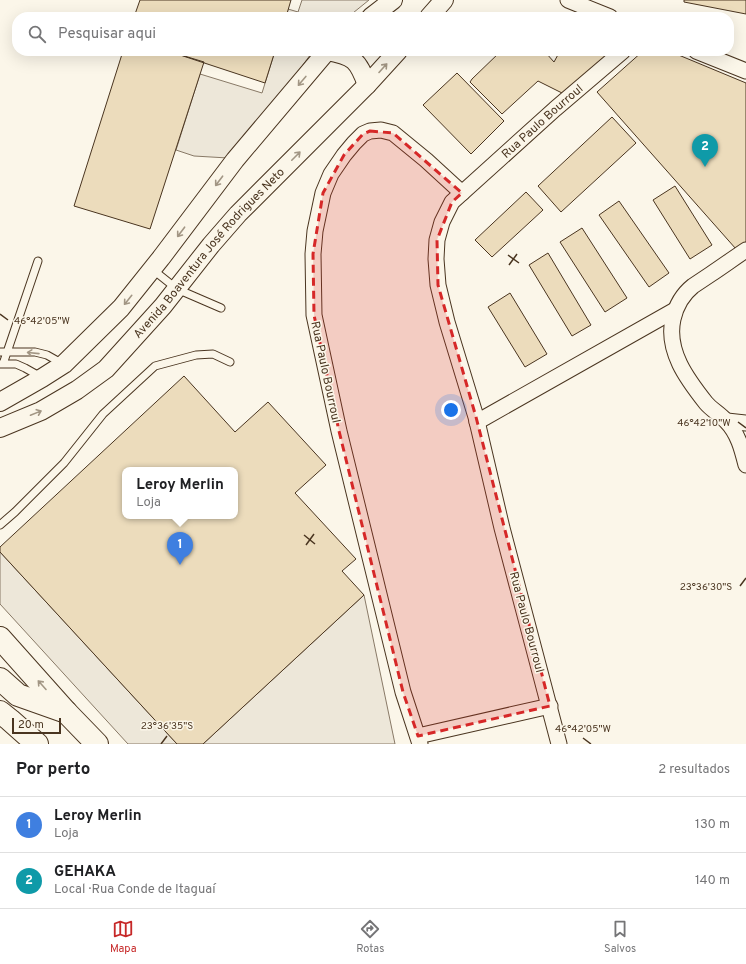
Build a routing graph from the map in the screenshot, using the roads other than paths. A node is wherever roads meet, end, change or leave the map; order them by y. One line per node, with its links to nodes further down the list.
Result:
1 (393, 0): 4 (street)
2 (444, 0): 5 (street)
3 (568, 0): 6 (street)
4 (377, 12)
5 (433, 12)
6 (598, 12)
7 (323, 56): 17 (street, one-way to 17)
8 (346, 56): 13 (street)
9 (394, 56): 13 (street, Avenida Boaventura José Rodrigues Neto, one-way to 9)
10 (617, 56): 14 (street, Rua Paulo Bourroul)
11 (708, 56): 12 (street)
12 (746, 71)
13 (367, 86): 18 (street, Avenida Boaventura José Rodrigues Neto, one-way to 13)
14 (462, 193): 28 (street, Rua Paulo Bourroul); 38 (street, Rua Paulo Bourroul)
15 (746, 250): 20 (street)
16 (38, 261): 21 (lane)
17 (152, 269): 18 (lane); 24 (street, one-way to 24)
18 (177, 289): 19 (lane); 30 (street, Avenida Boaventura José Rodrigues Neto, one-way to 18)
19 (221, 308)
20 (675, 310): 27 (street); 28 (street)
21 (4, 352): 23 (lane); 24 (lane, one-way to 21)
22 (230, 362): 32 (lane)
23 (2, 364): 25 (lane)
24 (64, 364): 25 (street)
25 (42, 378): 26 (street)
26 (0, 402)
27 (726, 421): 29 (street); 31 (street)
28 (477, 422): 35 (street, Rua Paulo Bourroul)
29 (746, 423)
30 (0, 428)
31 (746, 465)
32 (0, 525)
33 (0, 638): 37 (highway, one-way to 33)
34 (0, 679): 37 (highway)
35 (550, 706): 38 (street, Rua Paulo Bourroul); 41 (street, Rua Paulo Bourroul)
36 (0, 712): 39 (highway)
37 (66, 712): 40 (highway)
38 (419, 740)
39 (36, 744)
40 (97, 744)
41 (559, 744)

